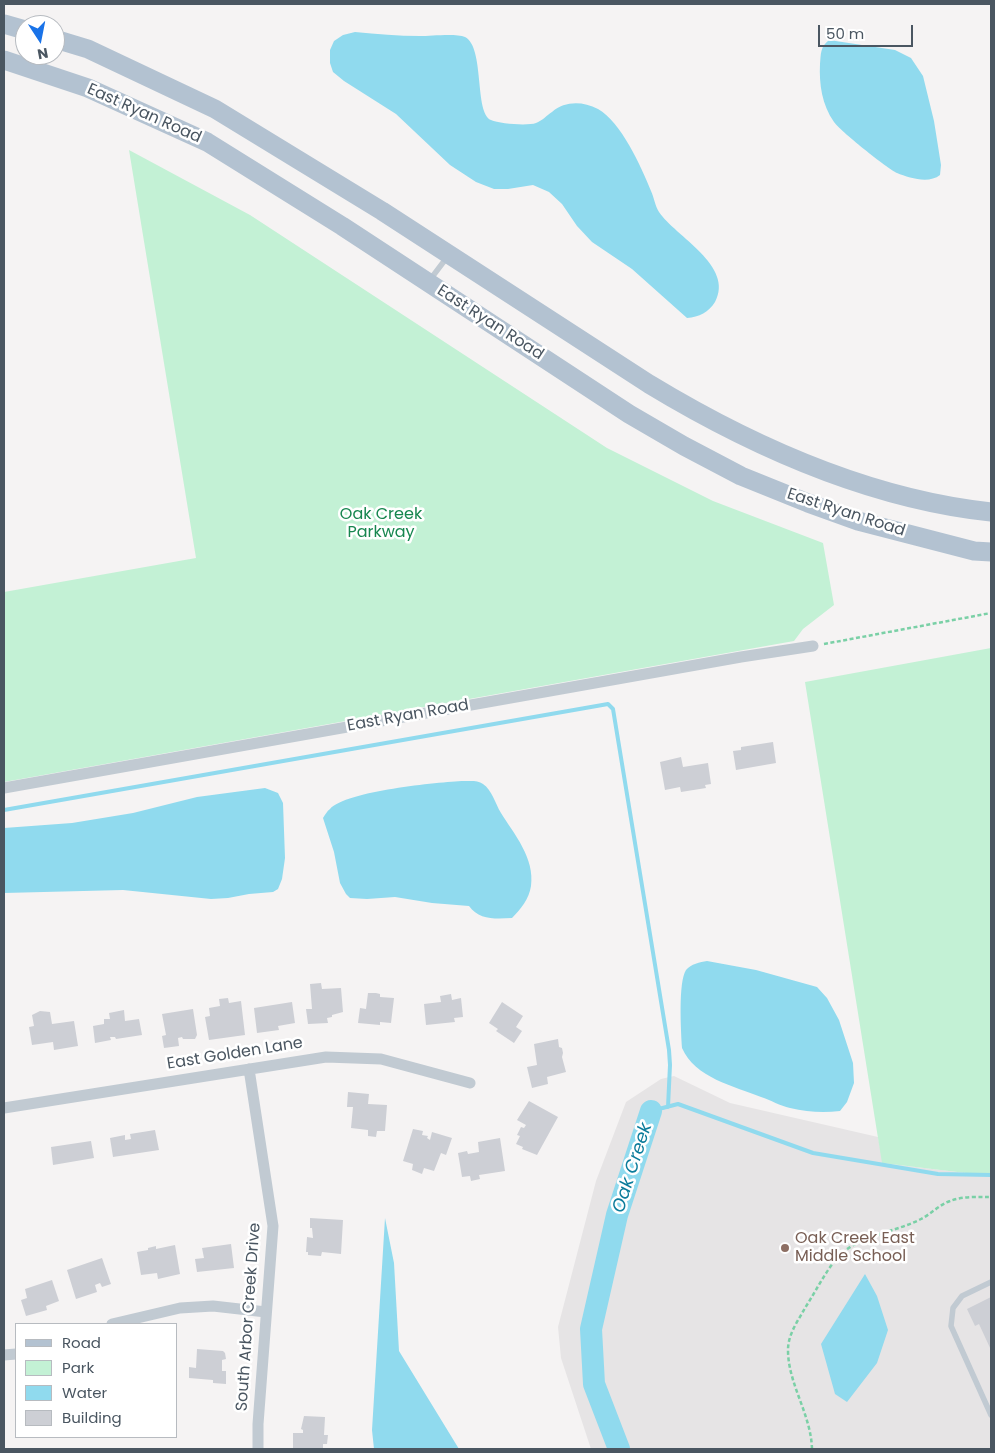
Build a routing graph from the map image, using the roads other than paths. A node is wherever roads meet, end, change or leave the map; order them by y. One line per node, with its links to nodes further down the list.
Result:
1 (65, 42): 3 (main road, East Ryan Road)
2 (4, 60): 4 (main road, East Ryan Road)
3 (449, 255): 4 (lane); 5 (main road, East Ryan Road)
4 (428, 282): 6 (main road, East Ryan Road)
5 (991, 512)
6 (991, 552)
7 (813, 646): 8 (street, East Ryan Road)
8 (4, 788)
9 (249, 1068): 10 (street, East Golden Lane); 11 (street, East Golden Lane); 13 (street, South Arbor Creek Drive)
10 (470, 1083)
11 (4, 1108)
12 (991, 1282): 15 (lane)
13 (266, 1312): 14 (street); 16 (street, South Arbor Creek Drive)
14 (116, 1323)
15 (991, 1415)
16 (258, 1449)

